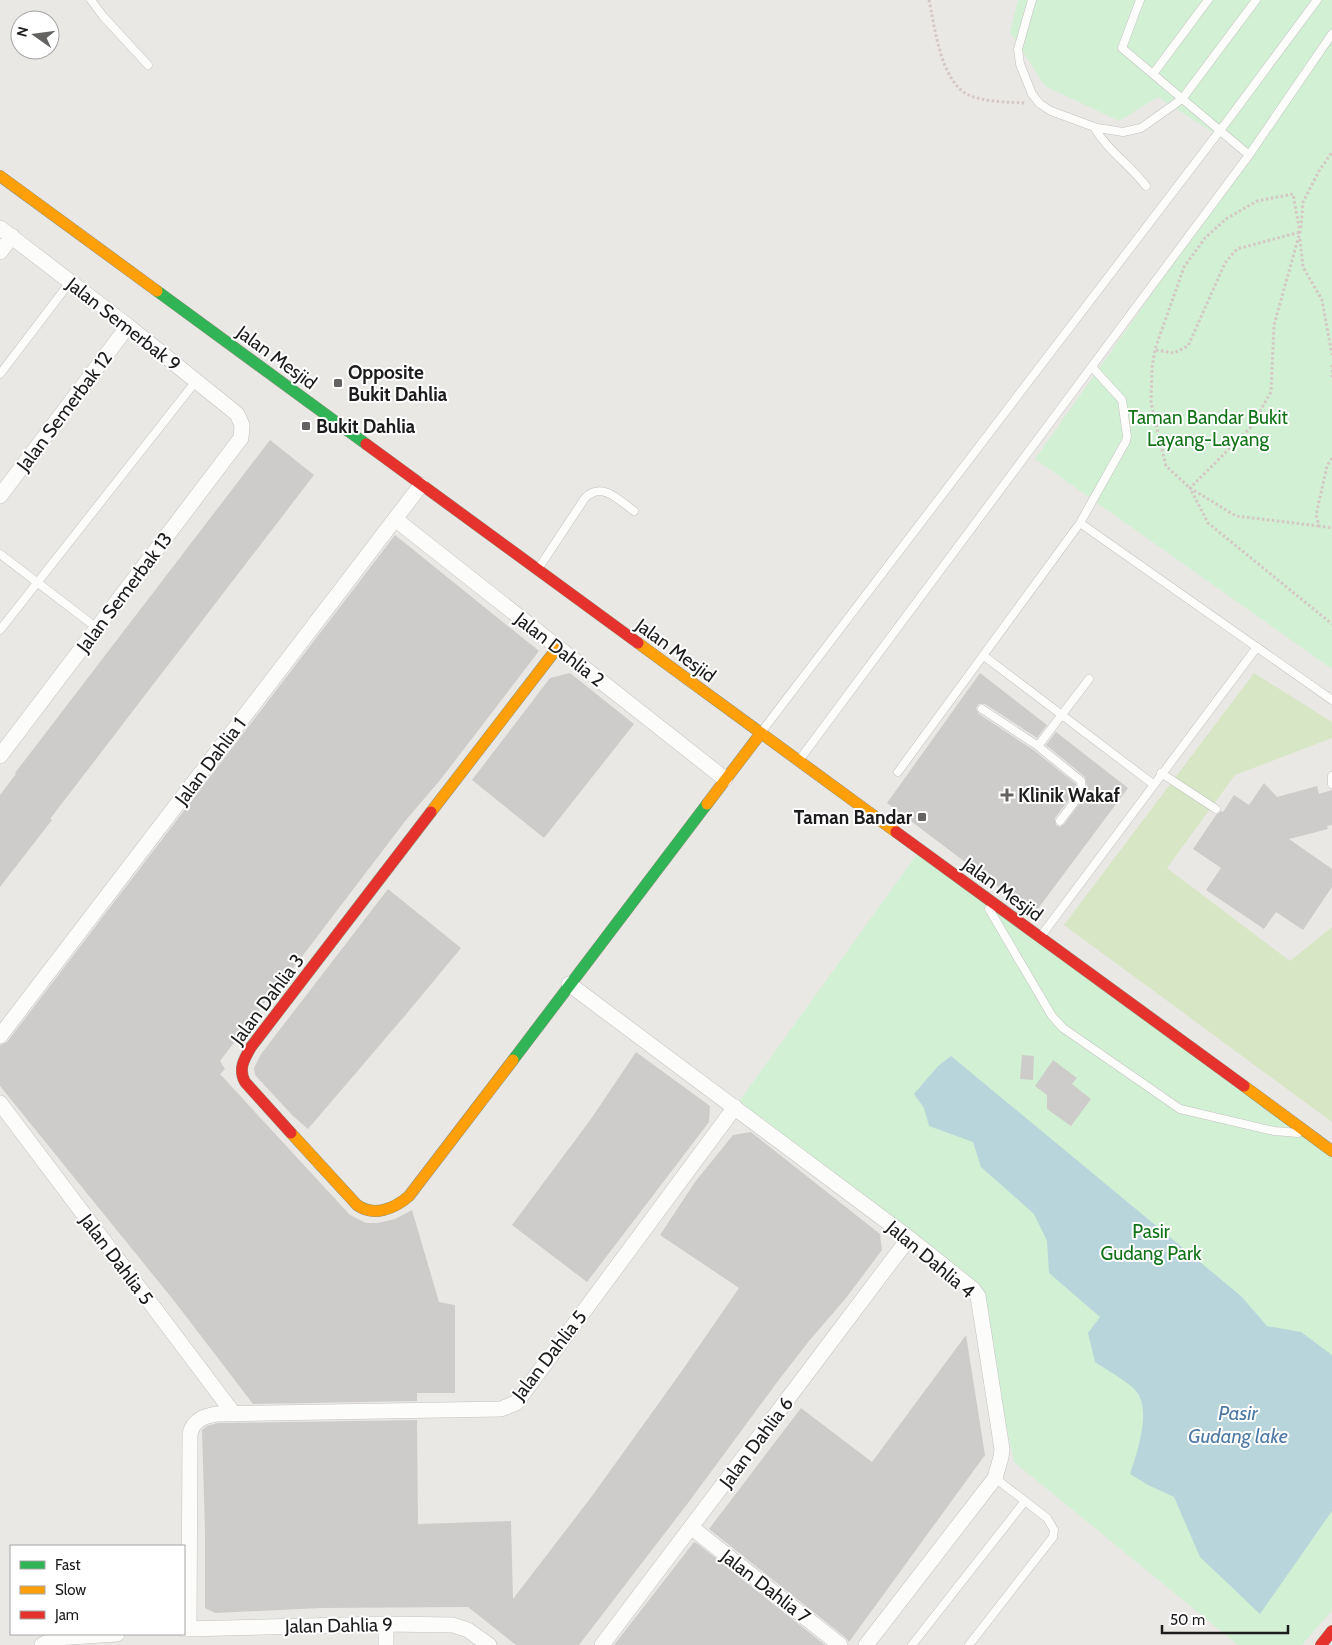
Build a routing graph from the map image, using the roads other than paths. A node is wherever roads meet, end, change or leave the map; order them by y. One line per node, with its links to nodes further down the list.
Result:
1 (91, 0): 8 (lane)
2 (1032, 0): 11 (lane)
3 (1140, 0): 9 (lane)
4 (1208, 0): 9 (lane)
5 (1256, 0): 10 (lane)
6 (1317, 0): 12 (lane)
7 (1332, 34): 13 (lane)
8 (148, 65)
9 (1153, 74): 10 (lane)
10 (1182, 99): 11 (lane); 12 (lane)
11 (1094, 127): 15 (lane)
12 (1219, 131): 13 (lane); 41 (lane)
13 (1249, 156): 20 (lane)
14 (0, 176): 24 (main road, Jalan Mesjid)
15 (1146, 186)
16 (6, 232): 17 (street); 18 (street, Jalan Semerbak 9)
17 (0, 252)
18 (70, 282): 19 (street, Jalan Semerbak 9); 21 (lane)
19 (128, 326): 22 (street, Jalan Semerbak 9); 25 (street, Jalan Semerbak 12)
20 (1092, 367): 28 (lane); 44 (lane)
21 (0, 374)
22 (196, 381): 23 (street, Jalan Semerbak 9); 31 (lane)
23 (242, 425): 32 (street, Jalan Semerbak 13)
24 (421, 485): 27 (street, Jalan Dahlia 1); 30 (main road, Jalan Mesjid)
25 (0, 496)
26 (634, 511): 30 (lane)
27 (395, 519): 34 (street, Jalan Dahlia 2); 56 (street, Jalan Dahlia 1)
28 (1080, 523): 35 (lane); 36 (lane)
29 (0, 554): 31 (lane)
30 (537, 570): 41 (main road, Jalan Mesjid)
31 (37, 582): 32 (lane); 33 (lane)
32 (97, 628): 43 (street, Jalan Semerbak 13)
33 (0, 630)
34 (558, 647): 48 (street, Jalan Dahlia 2); 55 (main road, Jalan Dahlia 3)
35 (1257, 647): 38 (lane); 46 (lane)
36 (984, 656): 40 (lane); 45 (lane)
37 (1089, 678): 40 (lane)
38 (1332, 700)
39 (982, 709): 42 (lane)
40 (1062, 715): 42 (lane); 49 (lane)
41 (760, 733): 44 (main road, Jalan Mesjid); 48 (main road, Jalan Dahlia 3)
42 (1038, 746): 52 (lane)
43 (0, 756)
44 (798, 761): 53 (main road, Jalan Mesjid)
45 (898, 772)
46 (1161, 773): 49 (lane); 51 (lane)
47 (1332, 776): 50 (lane)
48 (725, 779): 55 (main road, Jalan Dahlia 3)
49 (1154, 784): 54 (lane)
50 (1332, 784)
51 (1216, 809)
52 (1060, 820)
53 (980, 894): 54 (main road, Jalan Mesjid); 59 (lane)
54 (1040, 937): 59 (main road, Jalan Mesjid)
55 (569, 984): 58 (street, Jalan Dahlia 4)
56 (0, 1036)
57 (0, 1103): 62 (street, Jalan Dahlia 5)
58 (735, 1107): 61 (street, Jalan Dahlia 4); 62 (street, Jalan Dahlia 5)
59 (1307, 1133): 60 (main road, Jalan Mesjid)
60 (1332, 1151)
61 (910, 1238): 63 (street, Jalan Dahlia 4); 65 (street, Jalan Dahlia 6)
62 (234, 1414): 67 (street, Jalan Dahlia 5)
63 (994, 1478): 64 (lane); 75 (street, Jalan Dahlia 4)
64 (1026, 1501): 76 (lane); 77 (lane)
65 (691, 1527): 73 (street, Jalan Dahlia 6); 74 (street, Jalan Dahlia 7)
66 (386, 1624): 67 (street, Jalan Dahlia 9); 71 (street); 72 (street, Jalan Dahlia 9)
67 (186, 1628)
68 (1332, 1630): 78 (main road)
69 (102, 1635): 70 (street)
70 (42, 1645)
71 (386, 1645)
72 (489, 1645)
73 (602, 1645)
74 (840, 1645)
75 (866, 1645)
76 (912, 1645)
77 (969, 1645)
78 (1321, 1645)

